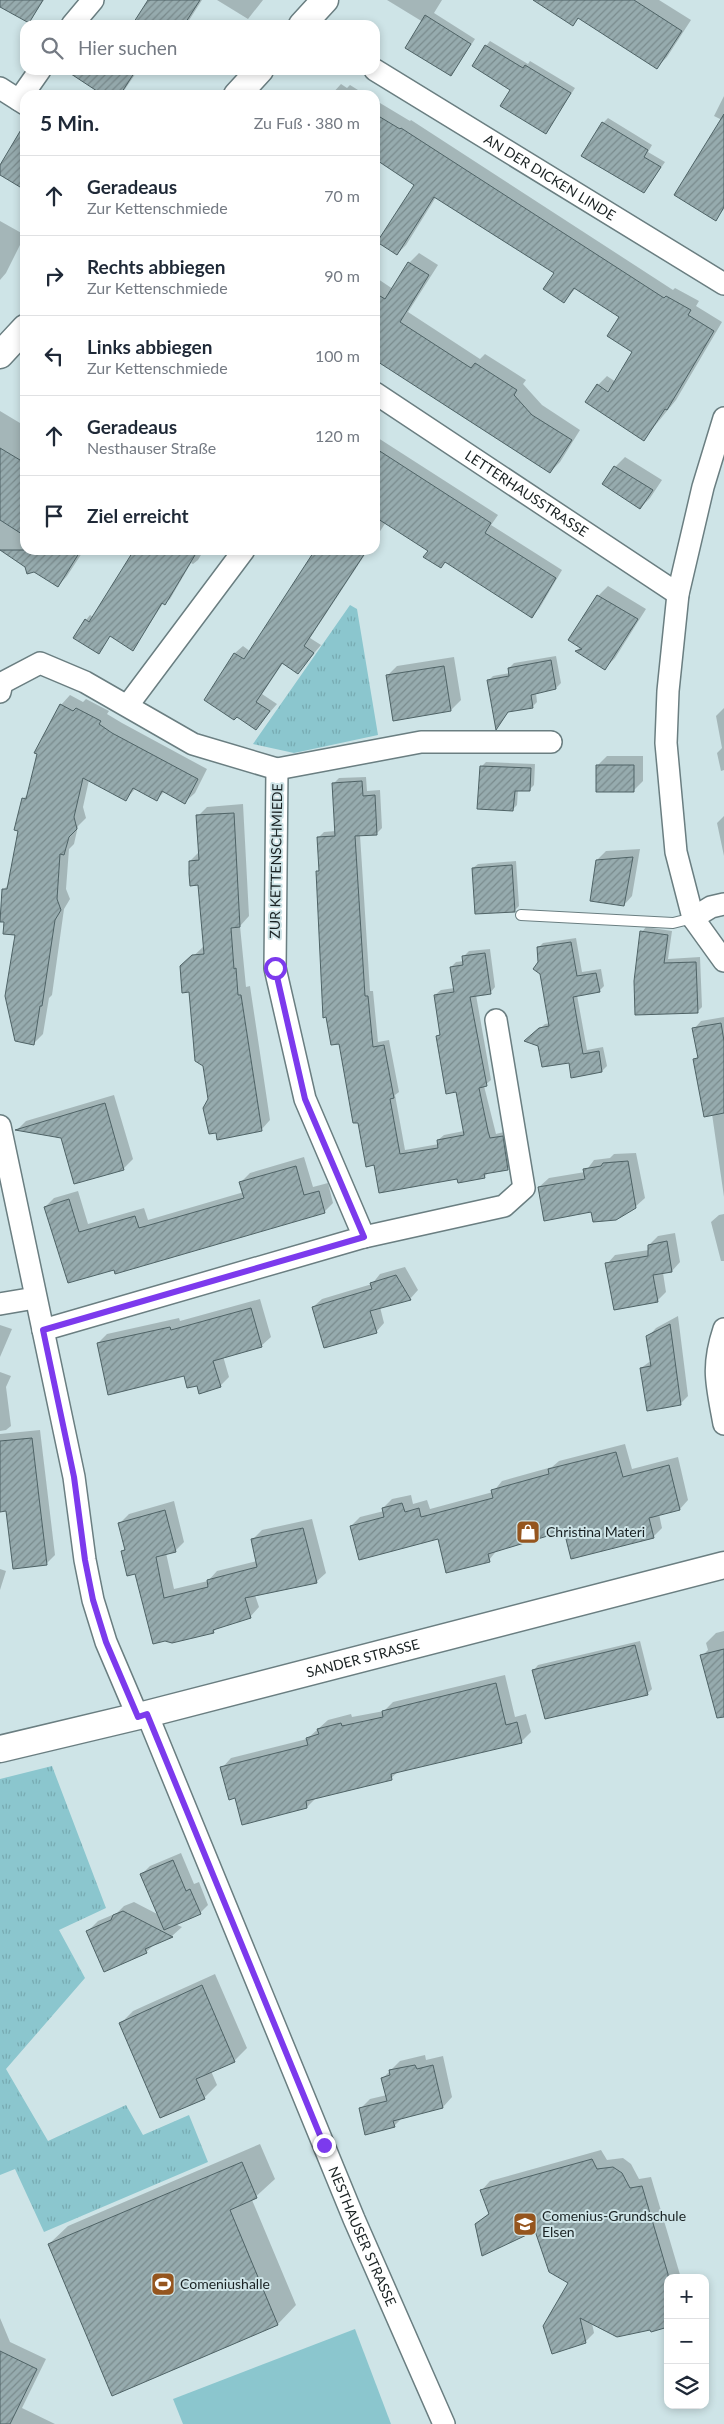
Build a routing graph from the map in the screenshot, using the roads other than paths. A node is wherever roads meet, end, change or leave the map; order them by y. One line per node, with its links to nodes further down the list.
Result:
1 (93, 0): 3 (street)
2 (325, 0): 4 (street)
3 (76, 20)
4 (307, 20)
5 (380, 73): 12 (street, AN DER DICKEN LINDE)
6 (37, 75): 9 (street)
7 (255, 75): 10 (street)
8 (0, 88): 11 (street)
9 (29, 90)
10 (242, 90)
11 (20, 101)
12 (724, 284)
13 (20, 334): 14 (street)
14 (0, 356)
15 (380, 396): 18 (street, LETTERHAUSSTRASSE)
16 (724, 418): 18 (street)
17 (240, 555): 20 (street)
18 (678, 594): 25 (street)
19 (0, 692): 20 (street, ZUR KETTENSCHMIEDE)
20 (128, 705): 22 (street, ZUR KETTENSCHMIEDE)
21 (552, 742): 22 (street, ZUR KETTENSCHMIEDE)
22 (277, 769): 29 (street, ZUR KETTENSCHMIEDE)
23 (724, 904): 25 (street)
24 (521, 915): 25 (lane)
25 (693, 918): 26 (street)
26 (724, 960)
27 (496, 1020): 29 (street)
28 (0, 1126): 30 (street)
29 (364, 1237): 33 (street)
30 (36, 1298): 31 (street); 33 (street)
31 (0, 1304)
32 (724, 1329): 34 (street)
33 (43, 1330): 36 (street)
34 (724, 1424)
35 (724, 1565): 36 (street, SANDER STRASSE)
36 (142, 1716): 37 (street, SANDER STRASSE); 38 (street, NESTHAUSER STRASSE)
37 (0, 1749)
38 (444, 2424)

